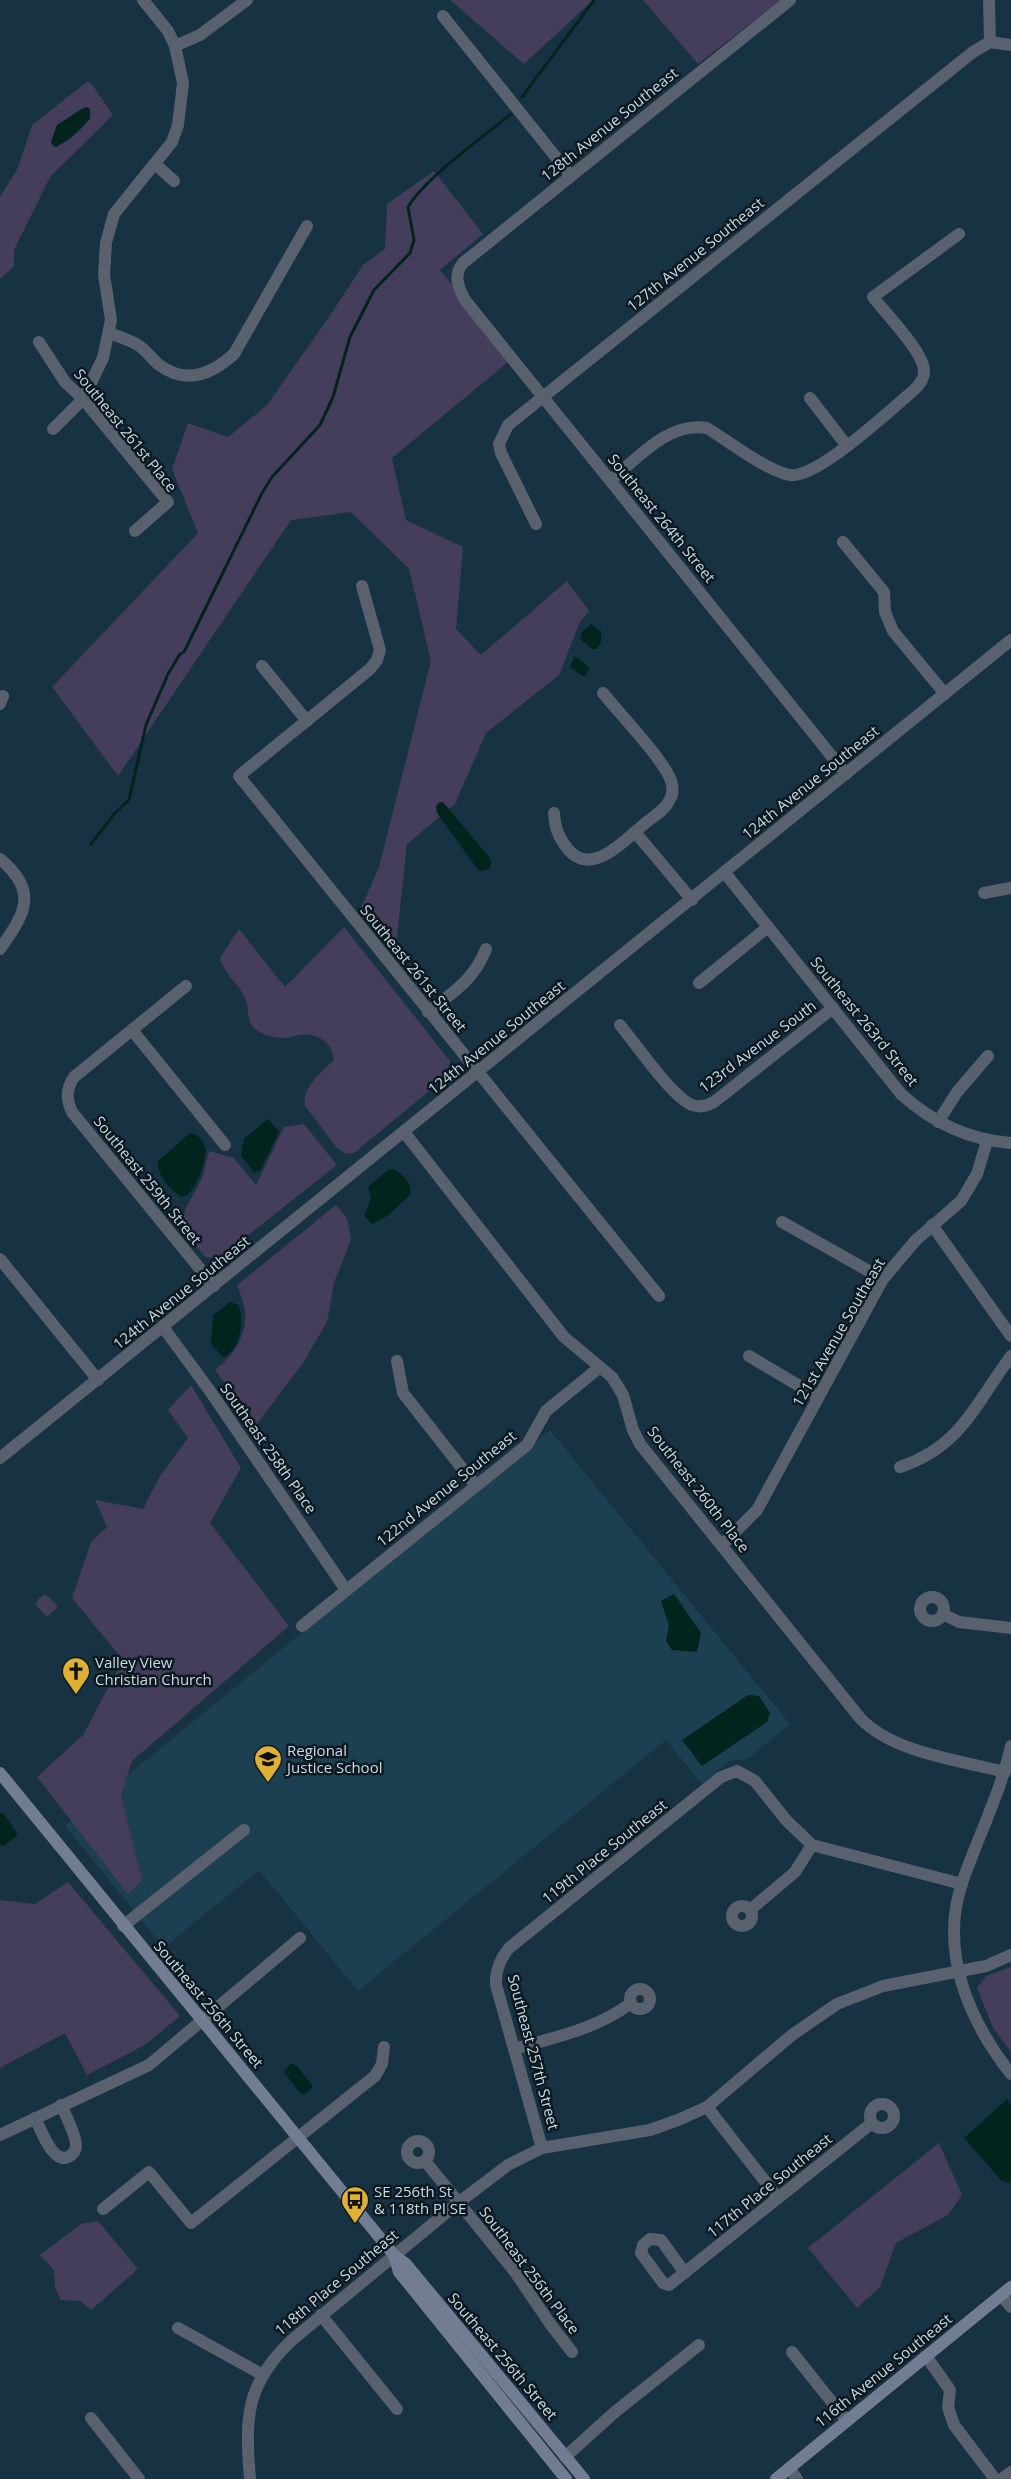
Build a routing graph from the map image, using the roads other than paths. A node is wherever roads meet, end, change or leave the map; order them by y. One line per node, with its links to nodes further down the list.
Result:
1 (143, 0): 8 (street)
2 (247, 0): 8 (street)
3 (790, 0): 10 (street, 128th Avenue Southeast)
4 (989, 0): 6 (street)
5 (443, 16): 10 (street)
6 (990, 42): 7 (street); 17 (street, 127th Avenue Southeast)
7 (1011, 45)
8 (175, 46): 9 (street)
9 (155, 164): 11 (street); 15 (street)
10 (571, 176): 14 (street, 128th Avenue Southeast)
11 (174, 181)
12 (308, 226): 15 (street)
13 (959, 234): 21 (street)
14 (457, 280): 17 (street, Southeast 264th Street)
15 (110, 333): 19 (street)
16 (39, 342): 19 (street, Southeast 261st Place)
17 (544, 396): 22 (street, Southeast 264th Street); 23 (street, 127th Avenue Southeast)
18 (810, 398): 21 (street)
19 (83, 399): 20 (street); 24 (street, Southeast 261st Place)
20 (54, 429)
21 (847, 446): 22 (street)
22 (611, 480): 32 (street, Southeast 264th Street)
23 (536, 524)
24 (135, 531)
25 (843, 542): 30 (street)
26 (362, 586): 31 (street)
27 (1011, 640): 30 (street, 124th Avenue Southeast)
28 (262, 666): 31 (street)
29 (603, 693): 34 (street)
30 (945, 694): 32 (street, 124th Avenue Southeast)
31 (307, 721): 46 (street, Southeast 261st Street)
32 (846, 774): 36 (street, 124th Avenue Southeast)
33 (554, 813): 34 (street)
34 (635, 832): 39 (street)
35 (0, 859): 41 (street)
36 (725, 873): 39 (street, 124th Avenue Southeast); 40 (street, Southeast 263rd Street)
37 (1011, 888): 38 (street)
38 (984, 893)
39 (692, 900): 50 (street, 124th Avenue Southeast)
40 (768, 927): 43 (street); 45 (street, Southeast 263rd Street)
41 (0, 949)
42 (486, 949): 46 (street)
43 (699, 983)
44 (186, 986): 48 (street)
45 (833, 1008): 47 (street, 123rd Avenue South); 51 (street, Southeast 263rd Street)
46 (428, 1012): 50 (street, Southeast 261st Street)
47 (620, 1025)
48 (132, 1030): 55 (street); 60 (street, Southeast 259th Street)
49 (988, 1056): 51 (street)
50 (477, 1073): 52 (street, 124th Avenue Southeast); 61 (street, Southeast 261st Street)
51 (938, 1122): 53 (street, Southeast 263rd Street)
52 (404, 1132): 60 (street, 124th Avenue Southeast); 67 (street, Southeast 260th Place)
53 (987, 1141): 54 (street, Southeast 263rd Street); 57 (street, 121st Avenue Southeast)
54 (1011, 1143)
55 (226, 1145)
56 (782, 1222): 59 (street)
57 (932, 1225): 59 (street, 121st Avenue Southeast); 63 (street)
58 (0, 1259): 68 (street)
59 (883, 1278): 69 (street, 121st Avenue Southeast)
60 (214, 1286): 62 (street, 124th Avenue Southeast)
61 (659, 1296)
62 (163, 1327): 68 (street, 124th Avenue Southeast); 74 (street, Southeast 258th Place)
63 (1011, 1336)
64 (749, 1356): 69 (street)
65 (1011, 1356): 71 (street)
66 (397, 1361): 72 (street)
67 (600, 1367): 72 (street, 122nd Avenue Southeast); 73 (street, Southeast 260th Place)
68 (98, 1380): 70 (street, 124th Avenue Southeast)
69 (818, 1397): 73 (street, 121st Avenue Southeast)
70 (0, 1458)
71 (900, 1467)
72 (476, 1486): 74 (street, 122nd Avenue Southeast)
73 (722, 1545): 79 (street, Southeast 260th Place)
74 (346, 1590): 76 (street, 122nd Avenue Southeast)
75 (943, 1614): 77 (street)
76 (302, 1626)
77 (1011, 1628)
78 (1011, 1746): 79 (street)
79 (1008, 1767): 83 (street)
80 (3, 1782): 85 (main road, Southeast 256th Street)
81 (244, 1830): 85 (street)
82 (812, 1845): 83 (street); 84 (street); 88 (street, 119th Place Southeast)
83 (962, 1884): 89 (street)
84 (750, 1910)
85 (123, 1926): 91 (main road, Southeast 256th Street)
86 (300, 1938): 91 (street)
87 (1011, 1955): 89 (street, 118th Place Southeast)
88 (498, 1965): 93 (street, Southeast 257th Street)
89 (957, 1971): 94 (street); 96 (street, 118th Place Southeast)
90 (631, 2003): 93 (street)
91 (203, 2021): 95 (street); 100 (main road, Southeast 256th Street)
92 (384, 2047): 100 (street)
93 (514, 2049): 101 (street, Southeast 257th Street)
94 (1011, 2074)
95 (61, 2105): 97 (street); 97 (street)
96 (707, 2107): 101 (street, 118th Place Southeast); 103 (street)
97 (35, 2118): 99 (street)
98 (872, 2123): 103 (street, 117th Place Southeast)
99 (0, 2135)
100 (298, 2137): 105 (street); 106 (main road, Southeast 256th Street)
101 (542, 2148): 104 (street, 118th Place Southeast)
102 (425, 2161): 104 (street, Southeast 256th Place)
103 (778, 2198): 107 (street, 117th Place Southeast)
104 (458, 2203): 106 (street, 118th Place Southeast); 113 (street, Southeast 256th Place)
105 (104, 2209)
106 (394, 2255): 110 (street, 118th Place Southeast); 120 (main road, Southeast 256th Street); 125 (main road, Southeast 256th Street)
107 (685, 2273)
108 (1006, 2291): 109 (street); 115 (main road, 116th Avenue Southeast)
109 (1011, 2307)
110 (321, 2315): 116 (street, 118th Place Southeast); 117 (street)
111 (178, 2328): 116 (street)
112 (699, 2345): 120 (street)
113 (572, 2352)
114 (792, 2352): 119 (street)
115 (926, 2356): 119 (main road, 116th Avenue Southeast); 129 (street)
116 (263, 2374): 124 (street, 118th Place Southeast)
117 (397, 2409)
118 (91, 2418): 123 (street)
119 (847, 2420): 121 (main road, 116th Avenue Southeast)
120 (565, 2457): 126 (main road, Southeast 256th Street)
121 (789, 2468): 127 (main road, 116th Avenue Southeast); 128 (street)
122 (1011, 2472): 130 (street)
123 (139, 2479)
124 (250, 2479)
125 (566, 2479)
126 (584, 2479)
127 (776, 2479)
128 (797, 2479)
129 (995, 2479)
130 (1002, 2479)

